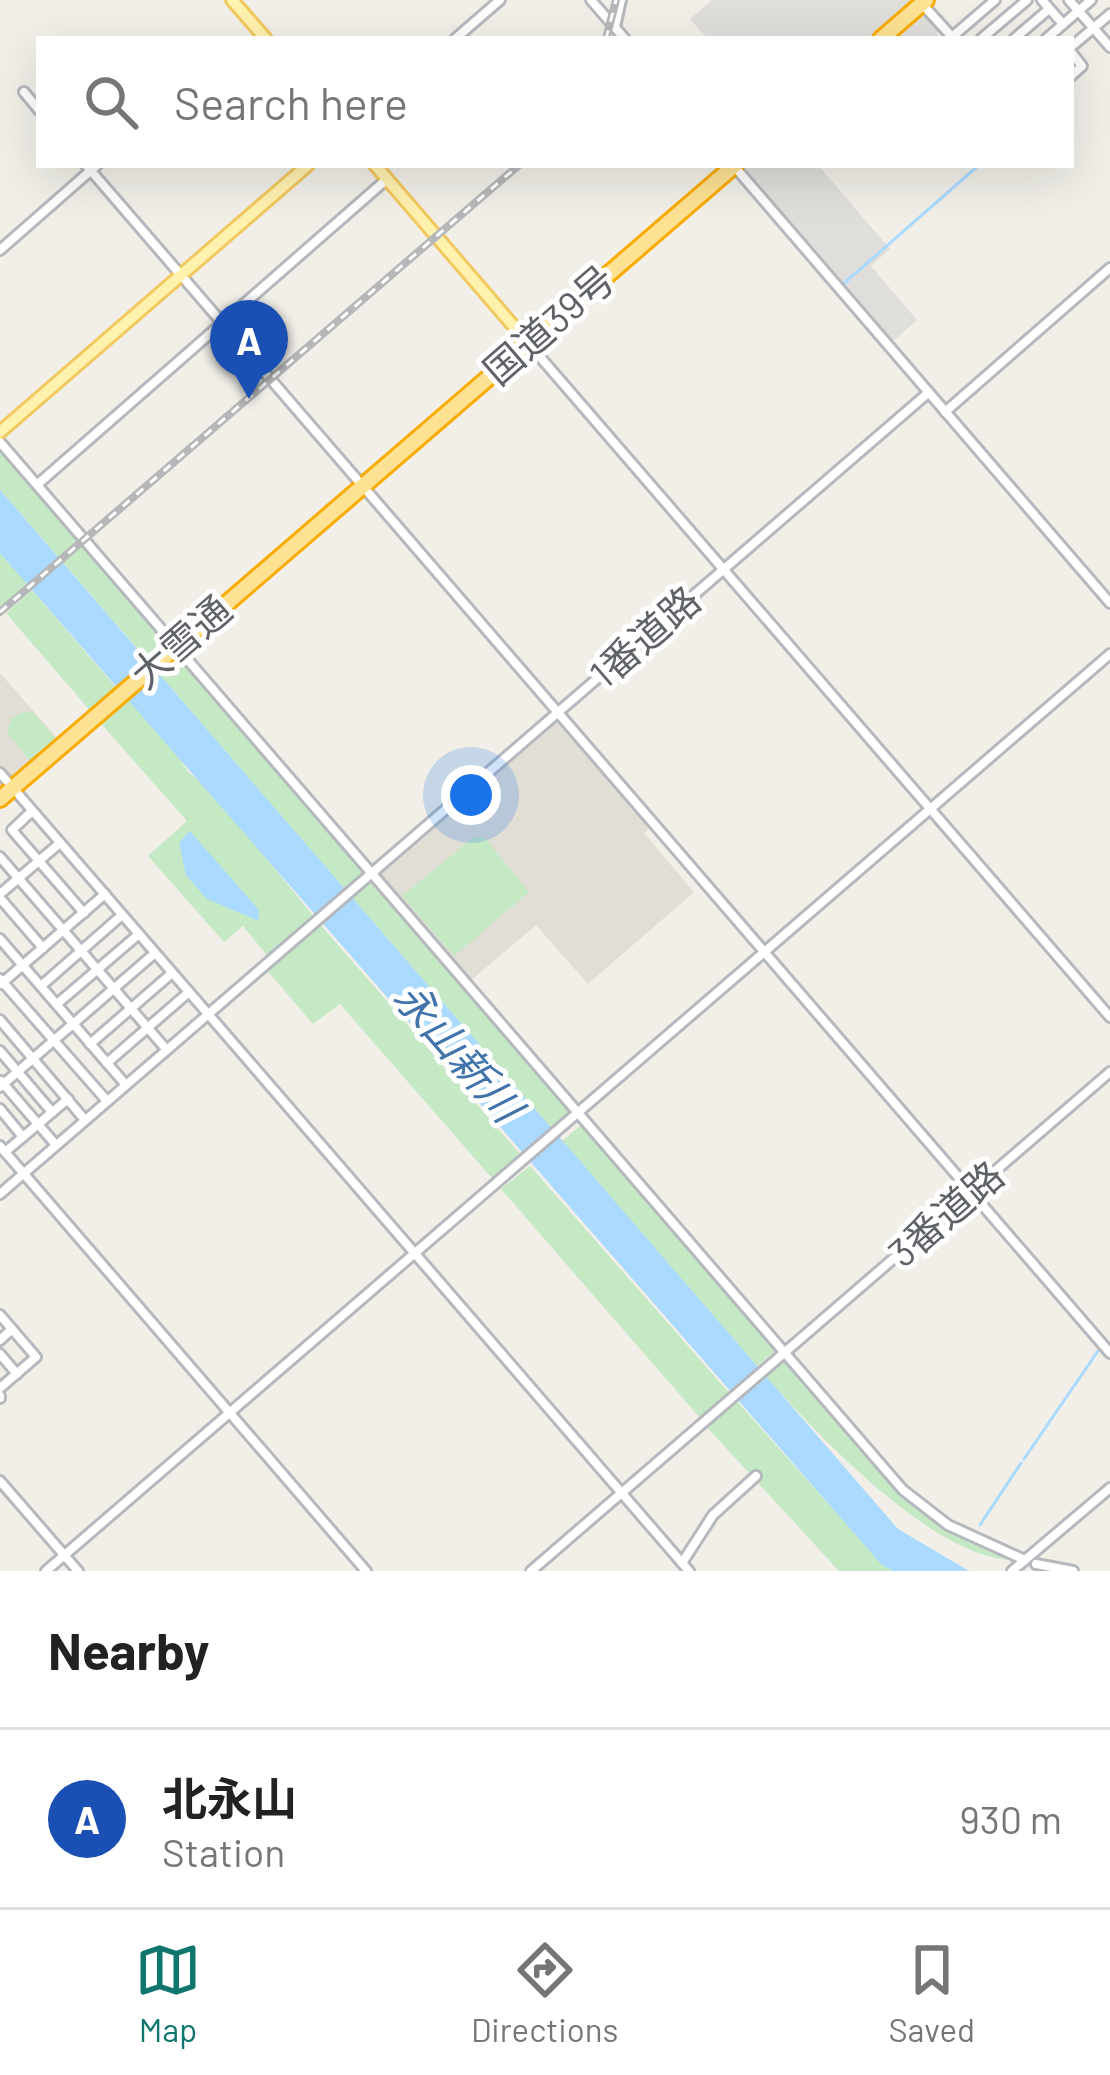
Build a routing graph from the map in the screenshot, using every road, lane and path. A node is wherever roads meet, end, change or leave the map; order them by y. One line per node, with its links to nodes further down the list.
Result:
1 (232, 0): 18 (main road)
2 (500, 0): 22 (street)
3 (591, 0): 16 (street)
4 (621, 0): 16 (street)
5 (994, 0): 15 (street)
6 (1027, 0): 29 (street)
7 (1042, 0): 11 (street)
8 (1069, 0): 12 (street)
9 (1091, 0): 12 (street)
10 (924, 2): 17 (street); 24 (highway)
11 (1049, 9): 14 (street); 30 (street)
12 (1078, 11): 14 (street); 19 (street)
13 (1110, 14): 19 (street)
14 (1063, 24): 31 (street)
15 (966, 25): 27 (street); 28 (street)
16 (615, 27): 23 (street)
17 (943, 27): 25 (street); 26 (street)
18 (256, 28): 20 (street); 21 (main road)
19 (1093, 28): 32 (street); 33 (street)
20 (247, 36)
21 (263, 36)
22 (458, 36)
23 (622, 36)
24 (890, 36)
25 (934, 36)
26 (951, 36)
27 (955, 36)
28 (977, 36)
29 (984, 36)
30 (1018, 36)
31 (1049, 36)
32 (1074, 46)
33 (1110, 47)
34 (24, 92): 35 (street)
35 (36, 106)
36 (91, 168): 43 (street)
37 (93, 168): 45 (street)
38 (305, 168): 45 (main road)
39 (378, 168): 42 (main road)
40 (731, 168): 47 (highway, 国道39号)
41 (737, 168): 48 (street)
42 (387, 179): 46 (street); 47 (main road)
43 (0, 250)
44 (1110, 268): 49 (street)
45 (181, 275): 46 (street); 50 (main road)
46 (224, 324): 54 (street); 55 (street)
47 (528, 343): 55 (highway, 国道39号); 56 (street)
48 (928, 393): 49 (street); 56 (street, 1番道路)
49 (945, 412): 53 (street)
50 (0, 432)
51 (0, 442): 54 (street)
52 (1009, 464): 53 (street)
53 (998, 473): 57 (street)
54 (38, 484): 58 (street)
55 (363, 485): 58 (highway, 大雪通); 60 (street)
56 (724, 569): 60 (street, 1番道路); 63 (street)
57 (1110, 603)
58 (171, 651): 62 (highway, 大雪通); 68 (street)
59 (1110, 654): 63 (street)
60 (558, 712): 68 (street, 1番道路); 80 (street)
61 (0, 773): 62 (street)
62 (6, 794): 64 (street)
63 (930, 808): 80 (street); 93 (street)
64 (32, 811): 65 (street); 67 (street)
65 (59, 843): 67 (street); 71 (street)
66 (0, 857): 69 (street)
67 (39, 860): 69 (street); 72 (street)
68 (372, 872): 92 (street, 1番道路); 111 (street)
69 (19, 878): 70 (street); 74 (street)
70 (1, 891): 77 (street)
71 (105, 894): 72 (street); 73 (street)
72 (83, 913): 74 (street)
73 (122, 915): 75 (street); 79 (street)
74 (63, 930): 77 (street); 79 (street)
75 (139, 934): 81 (street); 84 (street)
76 (0, 939): 78 (street)
77 (43, 948): 83 (street)
78 (9, 950): 82 (street); 83 (street)
79 (81, 950): 84 (street); 87 (street)
80 (764, 951): 111 (street); 119 (street)
81 (155, 953): 85 (street); 88 (street)
82 (0, 957)
83 (23, 965): 86 (street); 87 (street)
84 (98, 969): 88 (street); 90 (street)
85 (172, 973): 89 (street); 91 (street)
86 (1, 982): 97 (street)
87 (41, 986): 90 (street)
88 (114, 989): 91 (street); 95 (street)
89 (189, 992): 92 (street); 96 (street)
90 (57, 1004): 95 (street)
91 (131, 1009): 96 (street); 98 (street)
92 (208, 1014): 99 (street); 120 (street)
93 (1110, 1017)
94 (0, 1020): 101 (street)
95 (74, 1024): 97 (street); 98 (street)
96 (148, 1028): 99 (street); 102 (street)
97 (54, 1040): 101 (street); 108 (street)
98 (91, 1044): 102 (street)
99 (166, 1049): 106 (street)
100 (0, 1051): 103 (street)
101 (33, 1058): 103 (street); 107 (street)
102 (107, 1063): 106 (street)
103 (18, 1071): 105 (street); 110 (street)
104 (1110, 1072): 119 (street, 3番道路)
105 (1, 1084): 113 (street)
106 (126, 1085): 108 (street)
107 (68, 1099): 110 (street); 112 (street)
108 (107, 1101): 112 (street)
109 (0, 1109): 114 (street)
110 (52, 1112): 113 (street)
111 (574, 1116): 120 (street); 126 (street)
112 (85, 1120): 115 (street)
113 (38, 1124): 114 (street); 115 (street)
114 (23, 1137): 116 (street)
115 (56, 1145): 117 (street)
116 (3, 1149): 117 (street)
117 (24, 1174): 118 (street); 129 (street)
118 (1, 1191)
119 (971, 1192): 124 (street); 126 (street, 3番道路)
120 (414, 1253): 129 (street); 133 (street)
121 (0, 1315): 122 (street)
122 (13, 1329): 123 (street); 127 (street)
123 (0, 1340)
124 (1110, 1353)
125 (0, 1354): 127 (street)
126 (783, 1354): 133 (street, 3番道路); 135 (street)
127 (17, 1373): 128 (street)
128 (0, 1394)
129 (229, 1413): 134 (street); 139 (street)
130 (756, 1476): 136 (street)
131 (0, 1480): 134 (street)
132 (1110, 1488): 135 (street)
133 (624, 1495): 136 (street); 140 (street)
134 (64, 1555): 137 (street); 138 (street)
135 (1023, 1565): 141 (street)
136 (686, 1567)
137 (46, 1571)
138 (79, 1571)
139 (366, 1571)
140 (531, 1571)
141 (1072, 1571)

